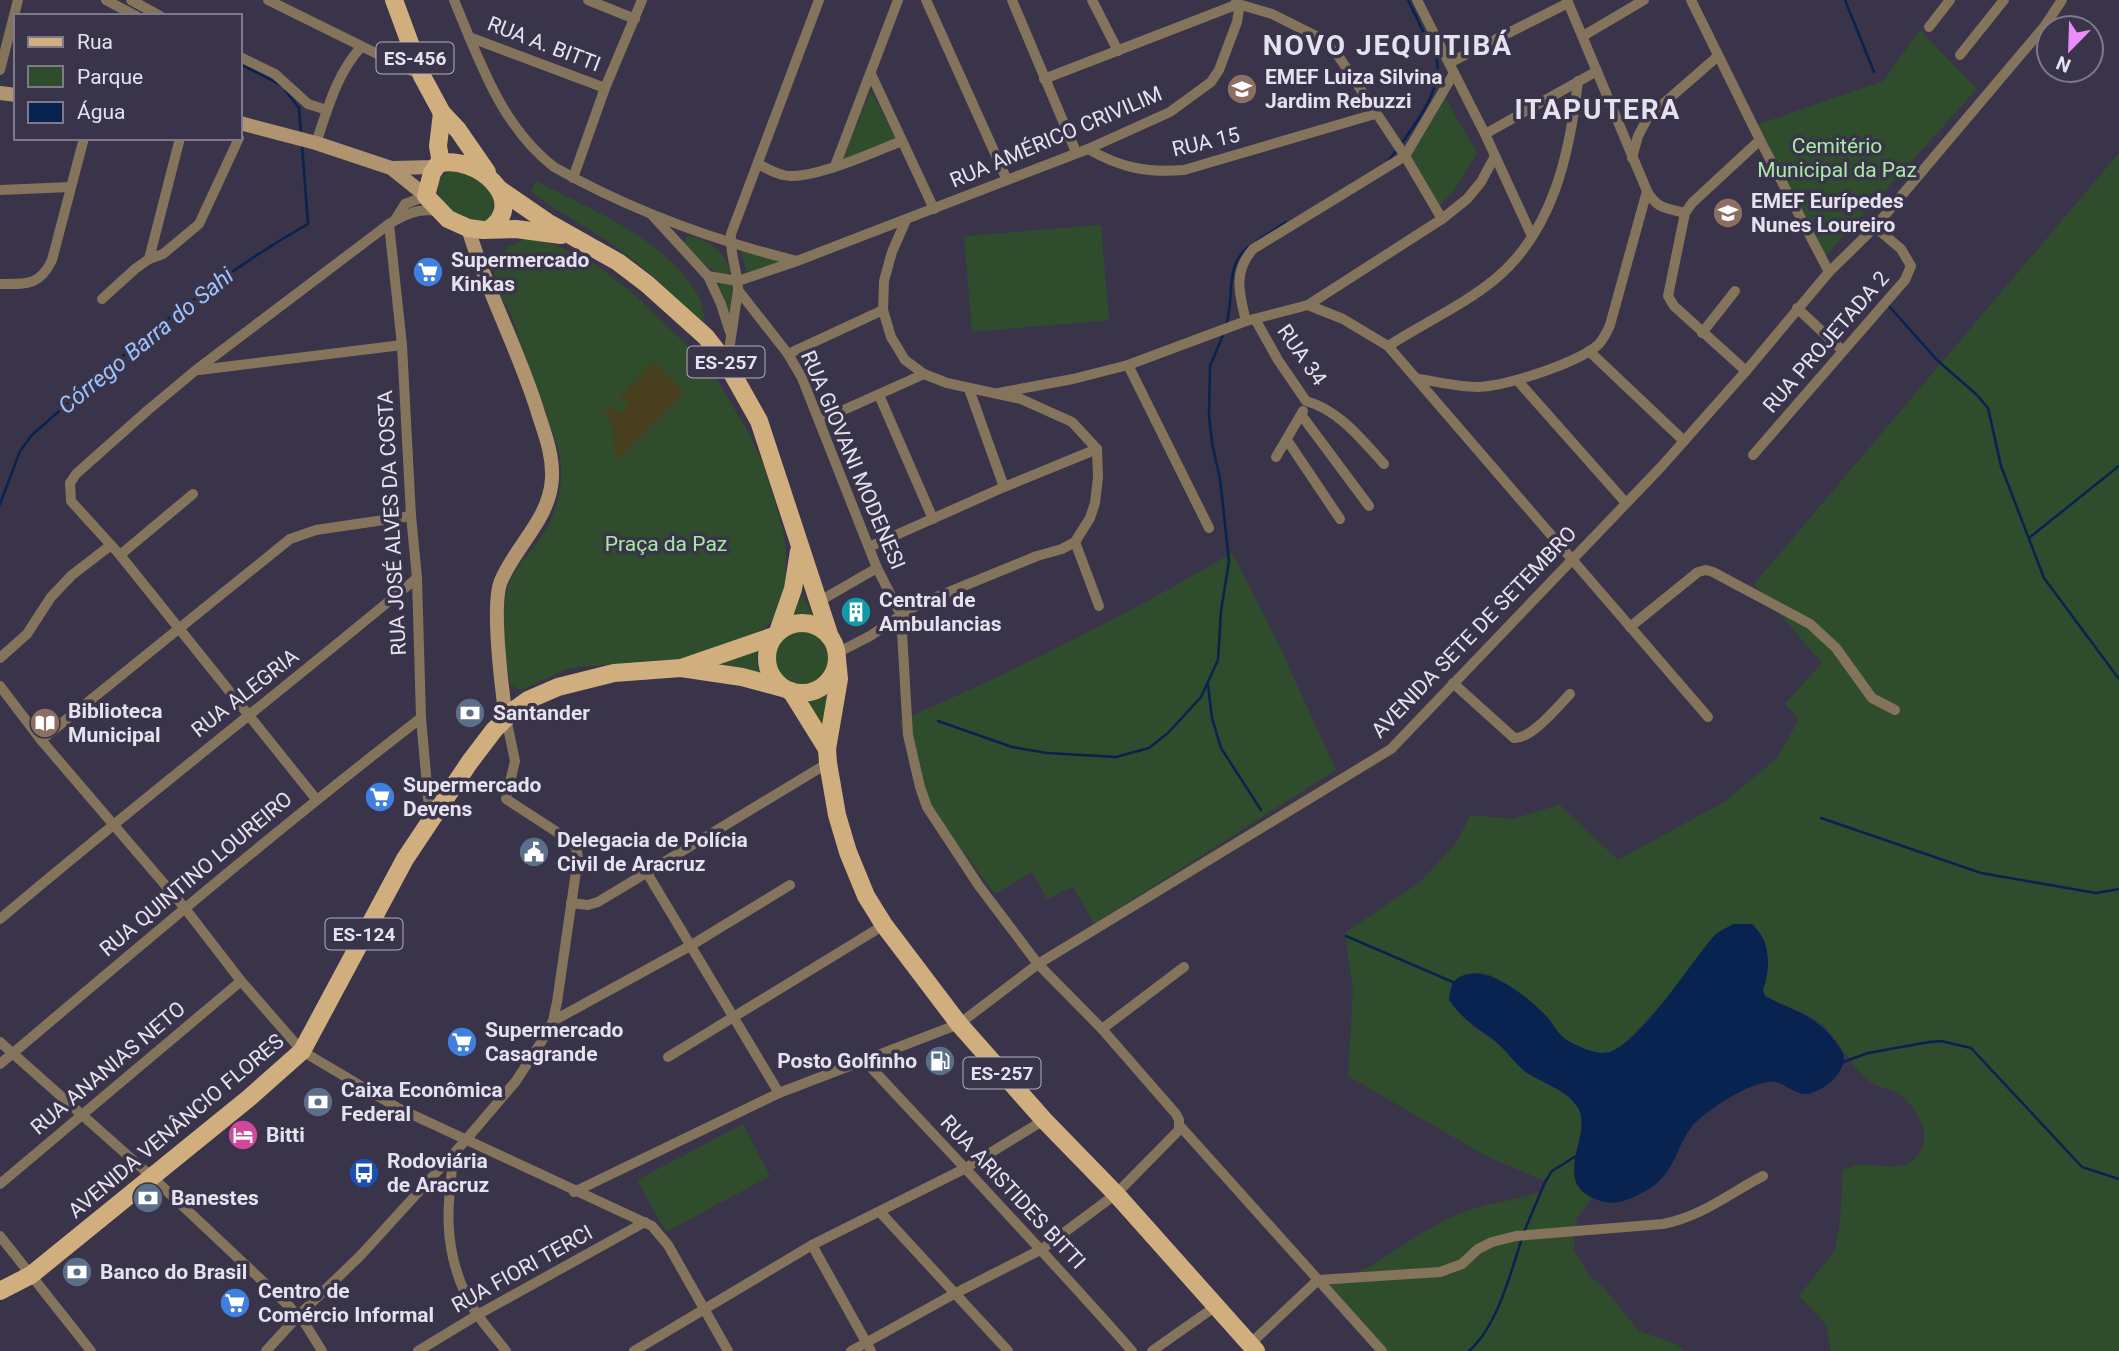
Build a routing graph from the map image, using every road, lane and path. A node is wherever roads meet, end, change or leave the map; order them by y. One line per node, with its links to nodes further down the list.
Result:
1 (106, 0): 21 (street)
2 (131, 0): 22 (street)
3 (268, 0): 28 (street)
4 (394, 0): 37 (main road, ES-456)
5 (454, 0): 27 (street)
6 (588, 0): 24 (street)
7 (642, 0): 24 (street)
8 (819, 0): 57 (street)
9 (898, 0): 36 (street)
10 (926, 0): 62 (street)
11 (1012, 0): 38 (street)
12 (1092, 0): 29 (street)
13 (1417, 0): 33 (street)
14 (1644, 0): 26 (street)
15 (1691, 0): 31 (street)
16 (1950, 0): 25 (street)
17 (2004, 0): 30 (street)
18 (2062, 0): 75 (street, AVENIDA SETE DE SETEMBRO)
19 (1237, 2): 29 (street); 43 (street); 52 (street, RUA AMÉRICO CRIVILIM)
20 (1568, 2): 26 (street); 33 (street)
21 (132, 14)
22 (156, 14)
23 (14, 16): 34 (street)
24 (635, 19): 40 (street)
25 (1929, 27)
26 (1583, 36): 35 (street)
27 (469, 37): 40 (street, RUA A. BITTI); 61 (street)
28 (361, 47): 37 (street); 41 (street)
29 (1118, 51): 38 (street)
30 (1960, 55)
31 (1718, 56): 49 (street); 56 (street)
32 (242, 62): 41 (street)
33 (1451, 68): 45 (street); 54 (street)
34 (0, 70)
35 (1597, 71): 39 (street); 56 (street)
36 (871, 74): 50 (street); 59 (street)
37 (422, 76): 42 (main road, ES-456)
38 (1044, 79): 53 (street)
39 (1578, 81): 45 (street); 79 (street)
40 (605, 88): 61 (street)
41 (327, 110): 51 (street)
42 (442, 113): 58 (main road); 63 (main road)
43 (1375, 114): 52 (street, RUA 15); 54 (street)
44 (242, 130): 51 (street, ES-257)
45 (1485, 134): 55 (street)
46 (83, 140): 64 (street)
47 (179, 140): 83 (street)
48 (237, 140): 83 (street)
49 (1760, 140): 70 (street); 85 (street)
50 (902, 141): 59 (street); 68 (street)
51 (316, 143): 60 (street, ES-257)
52 (1088, 149): 53 (street, RUA AMÉRICO CRIVILIM)
53 (1076, 152): 62 (street, RUA AMÉRICO CRIVILIM)
54 (1405, 156): 72 (street); 94 (street, RUA 34)
55 (1494, 156): 72 (street); 79 (street)
56 (1632, 158): 66 (street)
57 (758, 164): 59 (street); 81 (street)
58 (438, 165): 60 (street, ES-257); 63 (main road, ES-257); 67 (main road)
59 (835, 166)
60 (391, 168): 67 (street, ES-257)
61 (573, 178): 71 (street)
62 (1007, 180): 68 (street, RUA AMÉRICO CRIVILIM)
63 (495, 184): 78 (main road); 80 (main road, ES-257)
64 (70, 187): 65 (street); 87 (street)
65 (0, 190)
66 (1647, 191): 70 (street); 99 (street)
67 (426, 196): 69 (main road); 74 (street)
68 (934, 209): 73 (street, RUA AMÉRICO CRIVILIM)
69 (441, 213): 74 (street); 76 (main road, ES-257)
70 (1685, 213): 95 (street)
71 (652, 214): 77 (street); 82 (street)
72 (1443, 219): 91 (street)
73 (906, 220): 84 (street, RUA AMÉRICO CRIVILIM); 93 (street)
74 (392, 222): 97 (street, RUA JOSÉ ALVES DA COSTA); 104 (street)
75 (1875, 227): 85 (street, AVENIDA SETE DE SETEMBRO); 100 (street, RUA PROJETADA 2)
76 (468, 228): 78 (main road, ES-257); 154 (street)
77 (689, 229): 81 (street); 82 (street)
78 (488, 230): 80 (main road, ES-257)
79 (1531, 234): 98 (street)
80 (572, 236): 102 (main road, ES-257)
81 (730, 244): 84 (street); 88 (street)
82 (679, 246): 86 (street)
83 (149, 259): 90 (street)
84 (797, 261): 88 (street, RUA AMÉRICO CRIVILIM)
85 (1829, 272): 92 (street, AVENIDA SETE DE SETEMBRO)
86 (708, 276): 88 (street); 96 (street)
87 (0, 284)
88 (738, 285): 96 (street); 101 (street, RUA GIOVANI MODENESI)
89 (1735, 291): 95 (street)
90 (102, 299)
91 (1308, 305): 94 (street); 98 (street)
92 (1797, 308): 100 (street); 105 (street, AVENIDA SETE DE SETEMBRO)
93 (883, 310): 101 (street); 106 (street)
94 (1251, 320): 103 (street); 112 (street, RUA 34)
95 (1702, 333): 105 (street)
96 (731, 334): 102 (street)
97 (402, 345): 104 (street); 125 (street, RUA JOSÉ ALVES DA COSTA)
98 (1388, 346): 107 (street)
99 (1590, 351): 108 (street); 116 (street)
100 (1843, 351): 118 (street, RUA PROJETADA 2)
101 (788, 354): 114 (street, RUA GIOVANI MODENESI)
102 (727, 364): 131 (main road, ES-257)
103 (1128, 365): 110 (street); 128 (street)
104 (196, 370): 130 (street)
105 (1746, 371): 116 (street, AVENIDA SETE DE SETEMBRO)
106 (924, 373): 109 (street); 111 (street)
107 (1419, 379): 108 (street); 134 (street)
108 (1517, 380): 123 (street)
109 (970, 388): 110 (street); 121 (street)
110 (998, 393): 117 (street)
111 (879, 395): 114 (street); 126 (street)
112 (1306, 401): 113 (street); 120 (street, RUA 34)
113 (1302, 416): 115 (street); 124 (street)
114 (819, 421): 132 (street, RUA GIOVANI MODENESI)
115 (1287, 440): 119 (street); 127 (street)
116 (1684, 441): 123 (street, AVENIDA SETE DE SETEMBRO)
117 (1097, 449): 121 (street); 129 (street)
118 (1753, 455)
119 (1276, 457)
120 (1384, 464)
121 (1004, 487): 126 (street)
122 (193, 494): 133 (street)
123 (1626, 503): 134 (street, AVENIDA SETE DE SETEMBRO)
124 (1369, 506)
125 (411, 516): 136 (street, RUA JOSÉ ALVES DA COSTA); 141 (street)
126 (933, 519): 132 (street)
127 (1340, 520)
128 (1209, 528)
129 (1075, 542): 138 (street); 139 (street)
130 (111, 545): 133 (street); 144 (street)
131 (799, 547): 137 (main road, ES-257); 142 (main road, ES-257)
132 (869, 547): 135 (street, RUA GIOVANI MODENESI)
133 (120, 555): 141 (street)
134 (1571, 560): 140 (street); 146 (street, AVENIDA SETE DE SETEMBRO)
135 (877, 568): 137 (street); 139 (street, RUA GIOVANI MODENESI)
136 (417, 578): 151 (street, RUA ALEGRIA); 153 (street, RUA JOSÉ ALVES DA COSTA)
137 (818, 602): 143 (main road, ES-257)
138 (1099, 606)
139 (901, 615): 143 (street); 167 (street)
140 (1630, 627): 150 (street); 152 (street)
141 (179, 628): 151 (street); 155 (street)
142 (776, 634): 143 (main road); 145 (main road, ES-124); 148 (main road)
143 (834, 650): 148 (main road); 156 (main road, ES-257)
144 (0, 658)
145 (681, 668): 148 (main road, ES-124); 154 (main road, ES-124)
146 (1453, 683): 149 (street); 167 (street, AVENIDA SETE DE SETEMBRO)
147 (0, 687): 155 (street)
148 (787, 689): 156 (main road, ES-257)
149 (1570, 694)
150 (1895, 710)
151 (249, 713): 157 (street); 159 (street, RUA ALEGRIA)
152 (1708, 717)
153 (421, 718): 157 (street, RUA QUINTINO LOUREIRO); 158 (street, RUA JOSÉ ALVES DA COSTA)
154 (506, 718): 158 (main road, AVENIDA VENÂNCIO FLORES / ES-124); 162 (street)
155 (41, 740): 159 (street)
156 (828, 756): 160 (street); 165 (main road, ES-257)
157 (316, 799): 163 (street, RUA QUINTINO LOUREIRO)
158 (430, 820): 175 (main road, AVENIDA VENÂNCIO FLORES / ES-124)
159 (112, 824): 163 (street); 164 (street, RUA ALEGRIA)
160 (647, 873): 162 (street); 166 (street)
161 (790, 885): 166 (street)
162 (571, 903): 171 (street)
163 (184, 907): 169 (street); 176 (street, RUA QUINTINO LOUREIRO)
164 (0, 919)
165 (884, 925): 170 (street); 172 (main road, ES-257)
166 (690, 946): 170 (street); 171 (street)
167 (1038, 964): 172 (street, AVENIDA SETE DE SETEMBRO); 173 (street)
168 (1184, 967): 173 (street)
169 (241, 981): 175 (street); 181 (street, RUA ANANIAS NETO)
170 (736, 1017): 177 (street); 180 (street)
171 (553, 1021): 184 (street)
172 (960, 1024): 178 (street, AVENIDA SETE DE SETEMBRO); 182 (main road, ES-257)
173 (1102, 1029): 183 (street)
174 (0, 1042): 176 (street)
175 (302, 1051): 184 (street); 188 (main road, AVENIDA VENÂNCIO FLORES / ES-124)
176 (12, 1053): 179 (street, RUA QUINTINO LOUREIRO); 181 (street)
177 (668, 1057)
178 (864, 1060): 180 (street, AVENIDA SETE DE SETEMBRO); 186 (street, RUA ARISTIDES BITTI)
179 (0, 1064)
180 (779, 1093): 190 (street, AVENIDA SETE DE SETEMBRO)
181 (83, 1115): 188 (street); 189 (street, RUA ANANIAS NETO)
182 (1044, 1120): 186 (street); 191 (main road, ES-257)
183 (1180, 1126): 191 (street); 198 (street)
184 (466, 1141): 185 (street); 190 (street)
185 (454, 1153): 203 (street); 204 (street)
186 (964, 1169): 192 (street); 196 (street, RUA ARISTIDES BITTI)
187 (1763, 1175): 198 (street)
188 (152, 1177): 197 (main road, AVENIDA VENÂNCIO FLORES / ES-124); 204 (street)
189 (0, 1184)
190 (574, 1192): 193 (street)
191 (1116, 1194): 196 (street); 201 (main road, ES-257)
192 (880, 1212): 195 (street); 200 (street)
193 (645, 1222): 202 (street); 203 (street, RUA FIORI TERCI)
194 (0, 1236): 197 (street)
195 (812, 1245): 202 (street); 205 (street)
196 (1042, 1249): 200 (street); 216 (street, RUA ARISTIDES BITTI)
197 (31, 1275): 199 (main road, AVENIDA VENÂNCIO FLORES / ES-124); 207 (street)
198 (1318, 1280): 206 (street); 218 (street)
199 (0, 1291)
200 (954, 1294): 205 (street); 215 (street)
201 (1216, 1306): 206 (main road, ES-257); 217 (street)
202 (706, 1308): 212 (street); 213 (street)
203 (479, 1314): 210 (street, RUA FIORI TERCI); 211 (street)
204 (299, 1315): 208 (street); 209 (street)
205 (869, 1347): 214 (street)
206 (1253, 1348)
207 (91, 1351)
208 (266, 1351)
209 (322, 1351)
210 (418, 1351)
211 (506, 1351)
212 (634, 1351)
213 (728, 1351)
214 (851, 1351)
215 (1009, 1351)
216 (1132, 1351)
217 (1152, 1351)
218 (1382, 1351)

